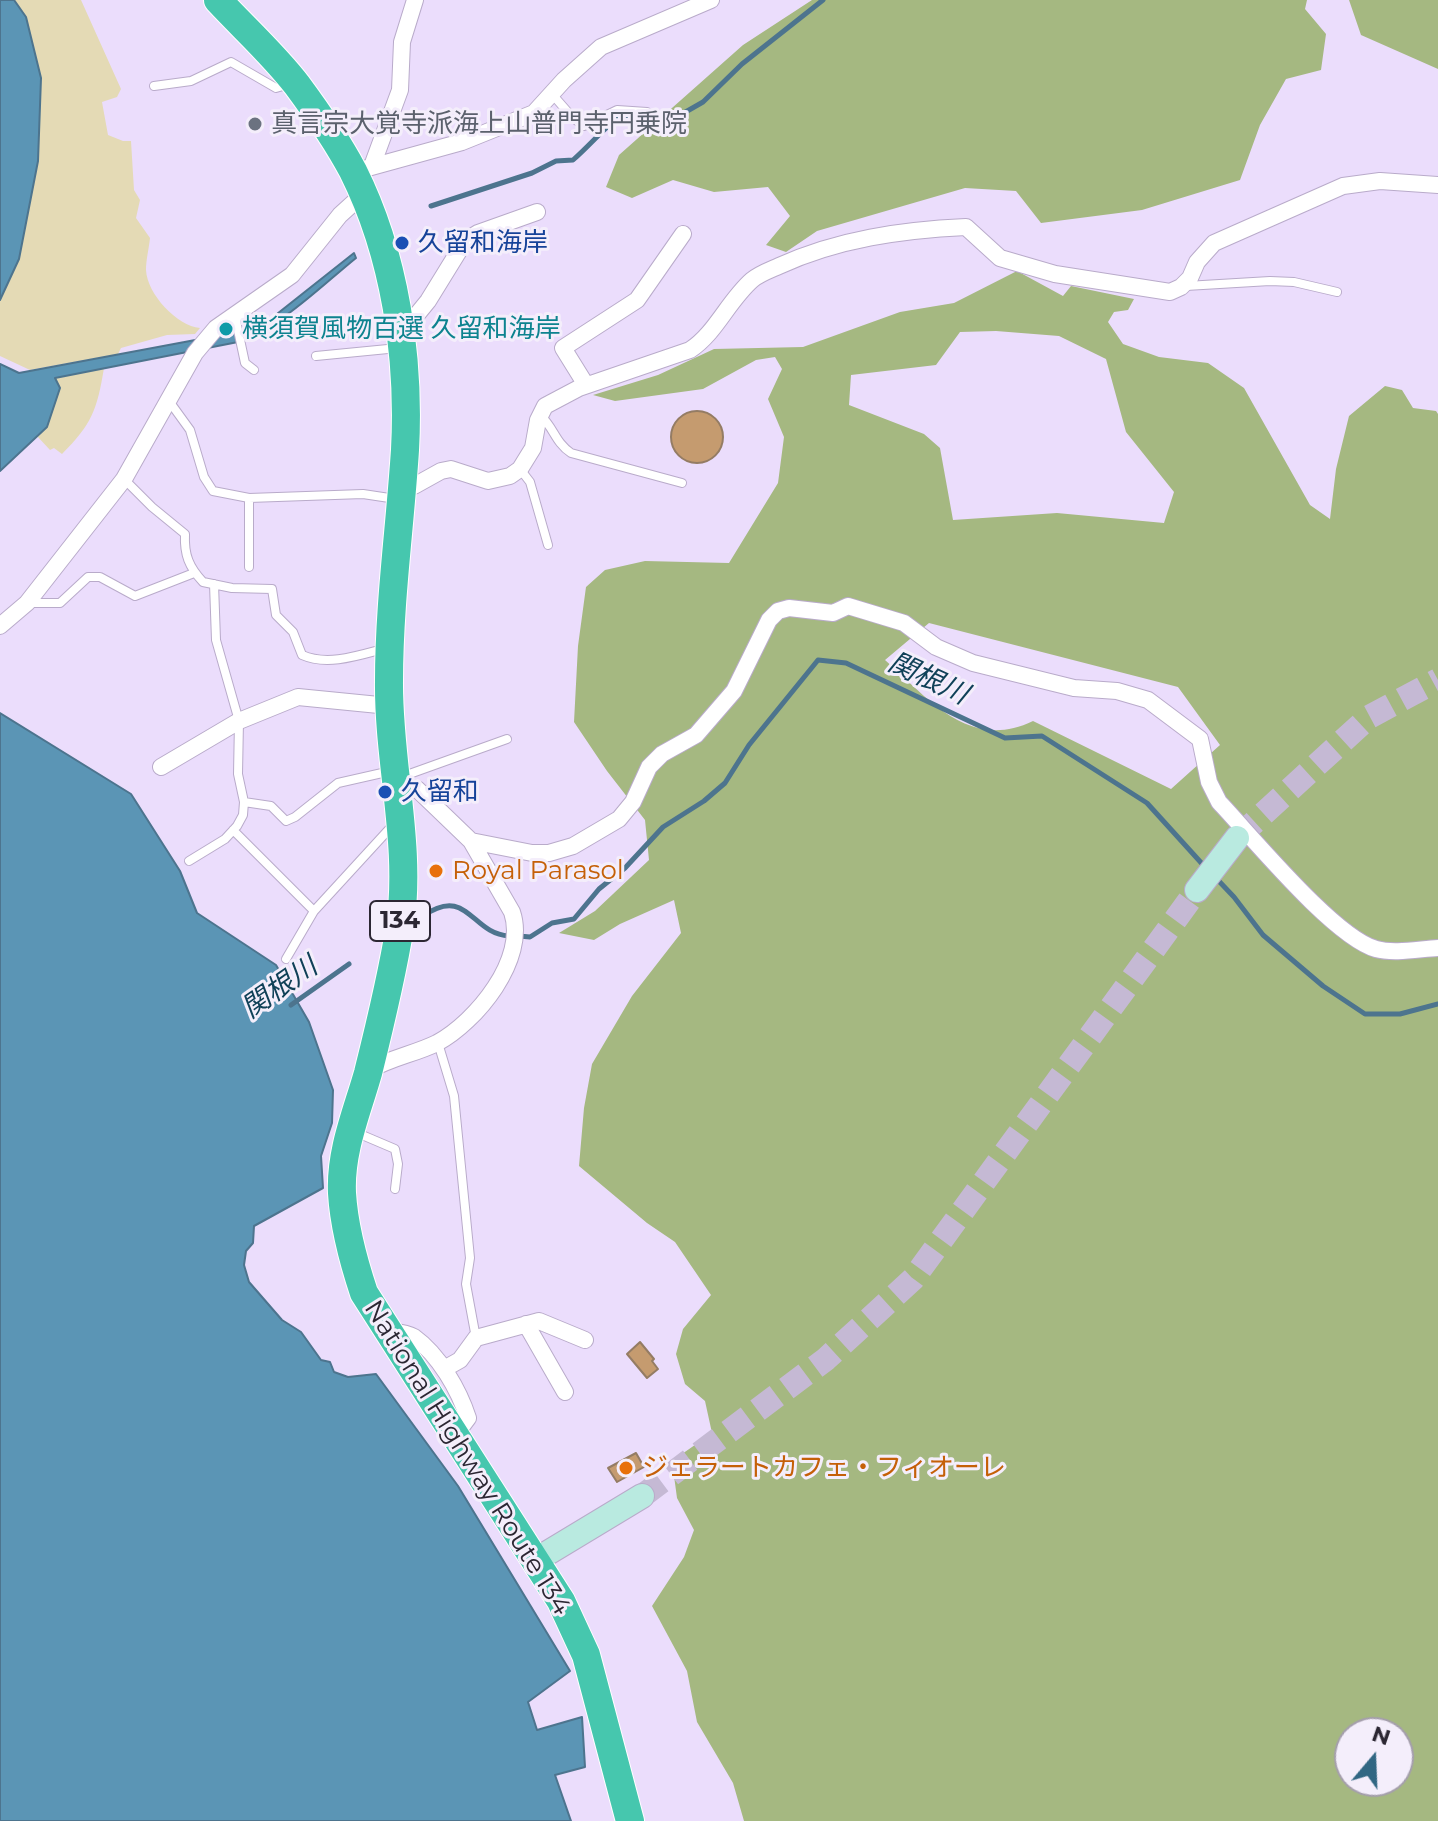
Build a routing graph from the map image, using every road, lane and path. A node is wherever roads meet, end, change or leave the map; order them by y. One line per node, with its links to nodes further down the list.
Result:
1 (218, 0): 4 (highway, National Highway Route 134 / 134)
2 (415, 0): 8 (street)
3 (711, 0): 6 (street)
4 (295, 83): 5 (lane); 8 (highway, National Highway Route 134 / 134)
5 (154, 86)
6 (552, 94): 7 (lane); 8 (street)
7 (647, 112)
8 (362, 178): 14 (street); 15 (highway, National Highway Route 134 / 134)
9 (1438, 185): 12 (street)
10 (537, 212): 15 (street)
11 (683, 234): 18 (street)
12 (1181, 287): 13 (lane); 18 (street)
13 (1337, 292)
14 (236, 322): 17 (lane); 19 (street)
15 (402, 341): 16 (lane); 24 (highway, National Highway Route 134 / 134)
16 (316, 356)
17 (254, 370)
18 (586, 385): 20 (street)
19 (168, 400): 22 (street); 25 (lane)
20 (540, 416): 21 (street); 23 (lane)
21 (520, 469): 24 (street); 26 (lane)
22 (124, 479): 28 (lane); 30 (street)
23 (682, 483)
24 (401, 493): 25 (lane); 32 (highway, National Highway Route 134 / 134)
25 (249, 498): 27 (lane)
26 (548, 545)
27 (249, 567)
28 (194, 573): 29 (lane); 30 (lane)
29 (214, 584): 32 (lane); 34 (lane)
30 (27, 603): 31 (street)
31 (0, 626)
32 (390, 647): 33 (highway, National Highway Route 134 / 134)
33 (389, 706): 34 (street); 37 (highway, National Highway Route 134 / 134)
34 (239, 721): 36 (street); 38 (lane)
35 (507, 739): 37 (lane)
36 (161, 767)
37 (396, 777): 38 (lane); 39 (highway, National Highway Route 134 / 134); 42 (street)
38 (244, 802): 40 (lane)
39 (400, 818): 45 (lane); 49 (highway, National Highway Route 134 / 134)
40 (233, 830): 43 (lane); 45 (lane)
41 (1237, 838): 44 (main road)
42 (471, 841): 46 (street); 48 (street)
43 (189, 861)
44 (1197, 890)
45 (314, 911): 47 (lane)
46 (1438, 948)
47 (286, 959)
48 (438, 1042): 49 (street); 54 (lane)
49 (368, 1071): 50 (highway, National Highway Route 134 / 134)
50 (351, 1130): 51 (lane); 53 (highway, National Highway Route 134 / 134)
51 (395, 1189)
52 (526, 1324): 54 (street); 55 (street); 57 (street)
53 (387, 1330): 56 (street); 58 (highway, National Highway Route 134 / 134)
54 (476, 1338): 56 (street)
55 (585, 1340)
56 (444, 1369): 58 (street)
57 (565, 1392)
58 (456, 1434): 60 (highway, National Highway Route 134 / 134)
59 (642, 1496): 60 (main road)
60 (536, 1560): 61 (highway, National Highway Route 134 / 134)
61 (630, 1821)

